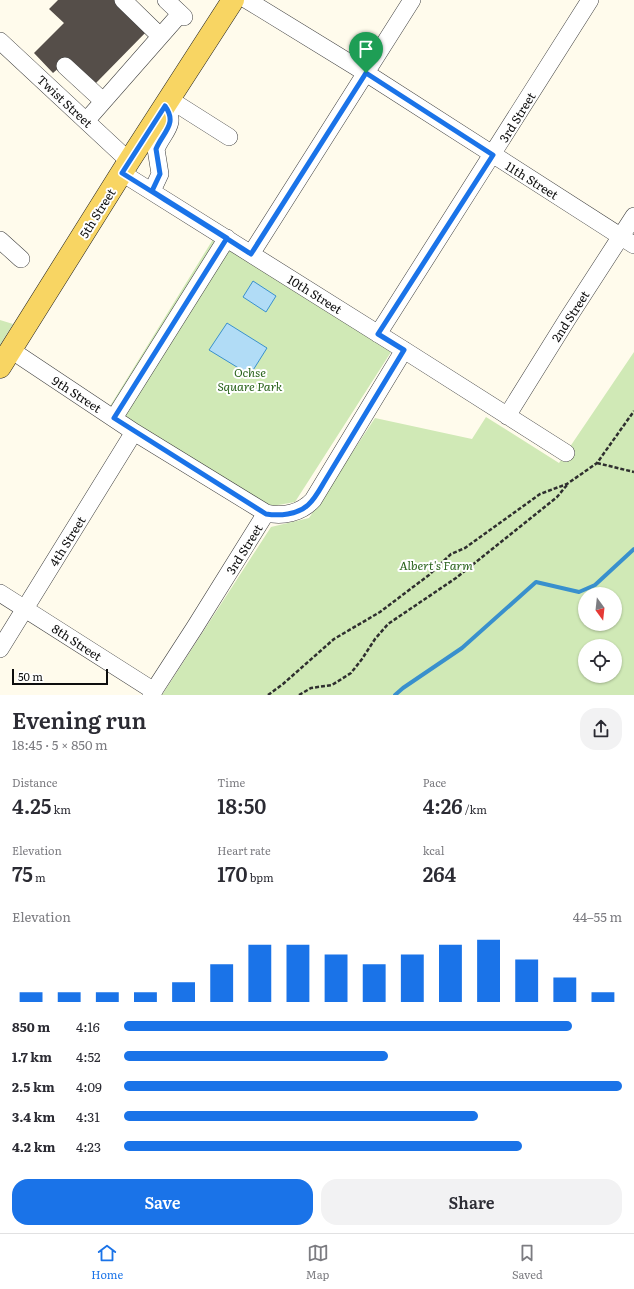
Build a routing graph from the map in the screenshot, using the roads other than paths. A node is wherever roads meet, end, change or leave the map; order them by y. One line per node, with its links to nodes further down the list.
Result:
1 (123, 0): 7 (street)
2 (166, 0): 7 (street)
3 (233, 0): 12 (main road, 5th Street)
4 (247, 0): 10 (street, 11th Street)
5 (412, 0): 10 (street)
6 (590, 0): 15 (street, 3rd Street)
7 (160, 36): 11 (street)
8 (0, 41): 13 (street, Twist Street)
9 (65, 66): 11 (street)
10 (366, 73): 15 (street, 11th Street); 22 (street)
11 (103, 101): 13 (street)
12 (167, 102): 14 (street); 16 (main road, 5th Street); 17 (street)
13 (86, 121): 16 (street, Twist Street)
14 (229, 137)
15 (493, 155): 21 (street, 11th Street); 24 (street, 3rd Street)
16 (126, 167): 17 (street, 10th Street); 26 (main road, 5th Street)
17 (152, 191): 19 (street, 10th Street)
18 (634, 216): 21 (street, 2nd Street)
19 (227, 238): 22 (street, 10th Street); 28 (street)
20 (0, 240): 23 (street)
21 (628, 241): 27 (street, 2nd Street)
22 (251, 254): 24 (street, 10th Street)
23 (21, 259)
24 (378, 334): 25 (street, 10th Street)
25 (404, 350): 27 (street, 10th Street); 31 (street, 3rd Street)
26 (5, 359): 28 (street, 9th Street)
27 (507, 416): 30 (street, 10th Street)
28 (114, 418): 29 (street, 9th Street)
29 (134, 432): 31 (street, 9th Street); 33 (street, 4th Street)
30 (566, 453)
31 (266, 514): 35 (street, 3rd Street)
32 (0, 593): 33 (street, 8th Street)
33 (26, 609): 34 (street, 4th Street); 35 (street, 8th Street)
34 (0, 649)
35 (153, 693)

